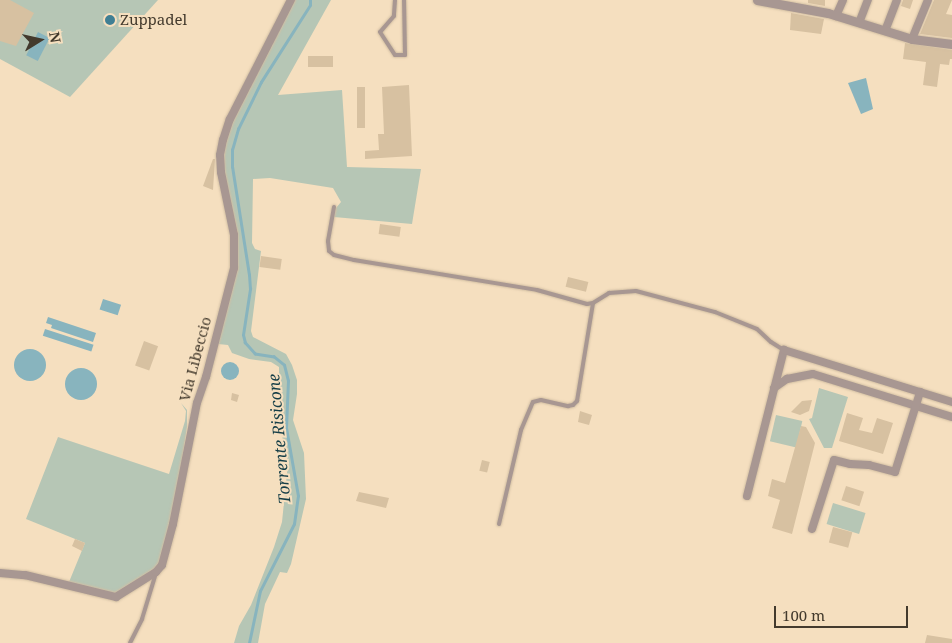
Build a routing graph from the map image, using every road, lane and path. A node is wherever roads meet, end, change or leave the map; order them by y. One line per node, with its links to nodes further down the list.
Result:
1 (291, 0): 27 (street, Via Libeccio)
2 (395, 0): 3 (lane)
3 (404, 0)
4 (757, 0): 9 (street)
5 (843, 0): 9 (street)
6 (868, 0): 10 (street)
7 (898, 0): 11 (street)
8 (928, 0): 12 (street)
9 (836, 16): 10 (street)
10 (859, 23): 11 (street)
11 (885, 31): 12 (street)
12 (912, 39): 13 (street)
13 (952, 44)
14 (334, 207): 15 (lane)
15 (593, 303): 16 (lane); 25 (lane)
16 (784, 350): 17 (street); 19 (street)
17 (843, 367): 18 (street); 20 (street)
18 (838, 382): 19 (street); 22 (street)
19 (774, 388): 24 (street)
20 (920, 392): 21 (street); 22 (street)
21 (952, 402)
22 (916, 406): 23 (street); 26 (street)
23 (952, 417)
24 (747, 496)
25 (499, 524)
26 (812, 529)
27 (156, 572): 28 (street); 29 (lane)
28 (0, 573)
29 (130, 643)

